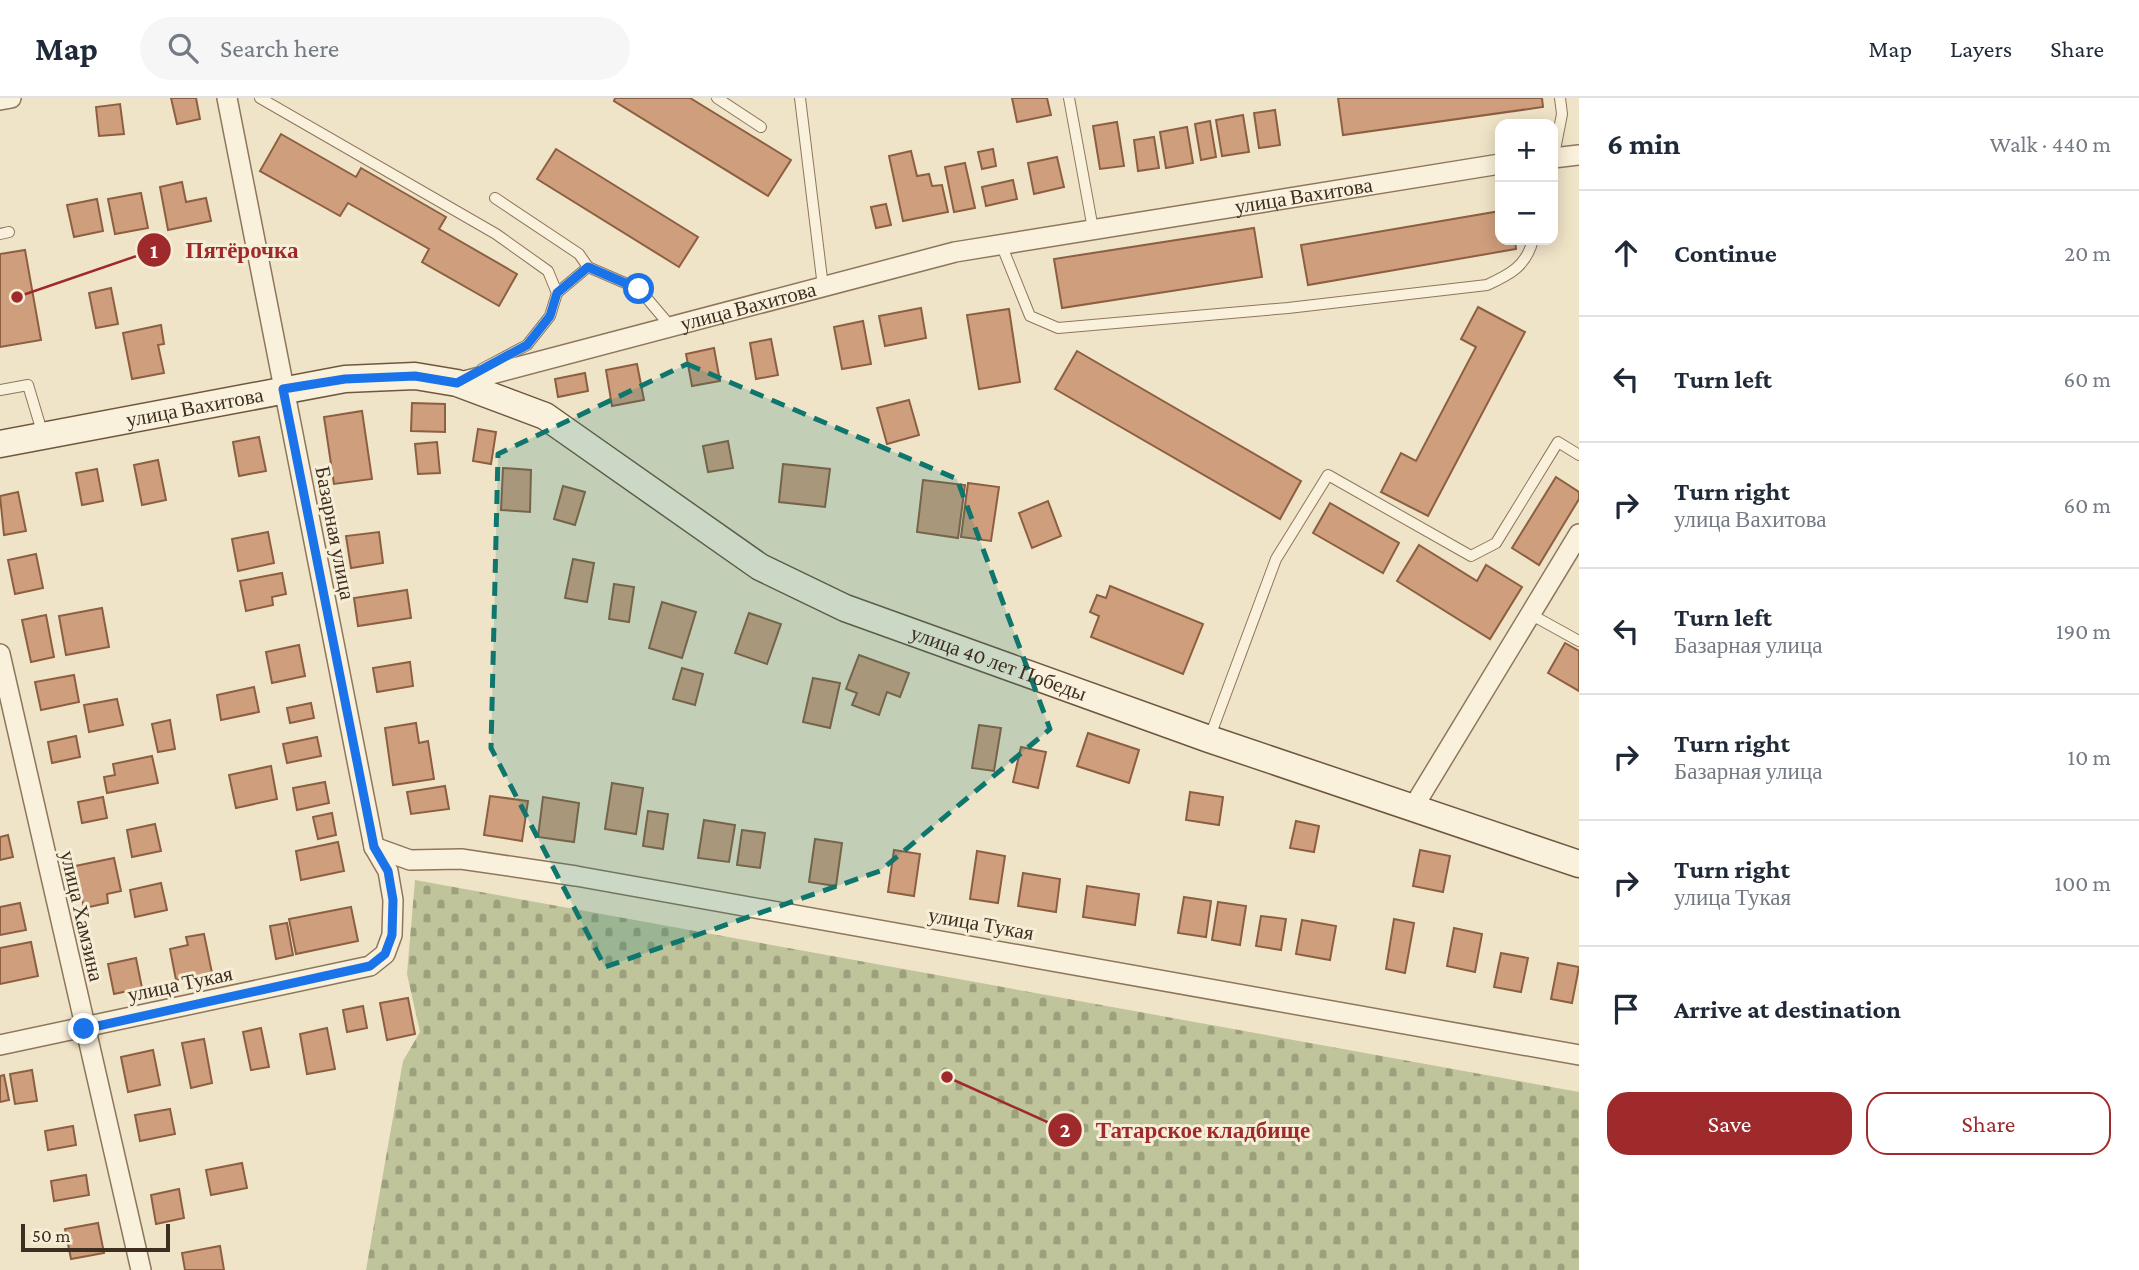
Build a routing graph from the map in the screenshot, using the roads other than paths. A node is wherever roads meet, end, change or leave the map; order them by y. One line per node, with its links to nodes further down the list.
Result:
1 (11, 98): 8 (street)
2 (227, 98): 23 (street, Базарная улица)
3 (260, 98): 20 (lane)
4 (717, 98): 9 (lane)
5 (800, 98): 19 (lane)
6 (1069, 98): 15 (lane)
7 (1560, 98): 10 (lane)
8 (0, 100)
9 (761, 127)
10 (1558, 134)
11 (1579, 155): 12 (street)
12 (1558, 157)
13 (1495, 165): 15 (street, улица Вахитова)
14 (495, 198): 18 (lane)
15 (1093, 229): 16 (street, улица Вахитова)
16 (1001, 244): 17 (lane); 19 (street, улица Вахитова)
17 (1532, 245)
18 (588, 267): 20 (lane); 21 (lane)
19 (823, 287): 21 (street, улица Вахитова)
20 (557, 293): 22 (lane)
21 (672, 328): 22 (street, улица Вахитова)
22 (457, 383): 23 (street, улица Вахитова); 32 (street, улица 40 лет Победы)
23 (283, 389): 25 (street, улица Вахитова); 34 (street, Базарная улица)
24 (0, 390): 25 (lane)
25 (43, 436): 26 (street, улица Вахитова)
26 (0, 444)
27 (1579, 455): 32 (lane)
28 (1579, 534): 29 (street)
29 (1530, 614): 30 (lane); 33 (street)
30 (1579, 641)
31 (0, 654): 37 (street, улица Хамзина)
32 (1209, 739): 33 (street, улица 40 лет Победы)
33 (1414, 806): 35 (street, улица 40 лет Победы)
34 (374, 847): 36 (street, Базарная улица); 39 (street, улица Тукая)
35 (1579, 864)
36 (370, 966): 37 (street, улица Тукая)
37 (84, 1029): 38 (street, улица Тукая); 40 (street, улица Хамзина)
38 (0, 1045)
39 (1579, 1055)
40 (141, 1270)

